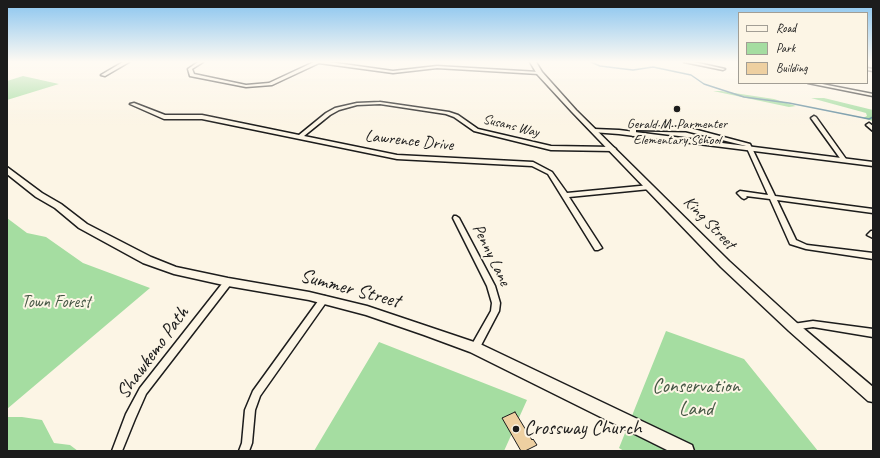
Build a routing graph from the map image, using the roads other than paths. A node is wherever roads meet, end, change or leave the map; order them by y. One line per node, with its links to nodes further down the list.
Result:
1 (233, 83): 2 (street)
2 (271, 83)
3 (549, 83): 8 (main road, King Street)
4 (815, 84): 5 (street)
5 (873, 95)
6 (132, 104): 10 (street, Lawrence Drive)
7 (814, 118): 13 (street)
8 (594, 131): 9 (street); 11 (main road, King Street)
9 (633, 134): 12 (street); 12 (street)
10 (300, 137): 11 (street, Susans Way); 17 (street, Lawrence Drive)
11 (613, 149): 16 (main road, King Street)
12 (751, 149): 13 (street); 18 (street)
13 (844, 160): 14 (street)
14 (873, 164)
15 (7, 170): 26 (main road, Summer Street)
16 (650, 187): 17 (street); 28 (main road, King Street)
17 (565, 195): 24 (street, Lawrence Drive)
18 (772, 196): 19 (street); 20 (street); 25 (street)
19 (744, 197)
20 (873, 211)
21 (456, 218): 30 (street, Penny Lane)
22 (873, 233): 23 (street)
23 (873, 236)
24 (598, 248)
25 (873, 256)
26 (228, 282): 27 (main road, Summer Street); 32 (street, Shawkemo Path)
27 (324, 299): 30 (main road, Summer Street); 33 (street)
28 (793, 327): 29 (street); 31 (main road, King Street)
29 (873, 333)
30 (475, 348): 34 (main road, Summer Street)
31 (873, 396)
32 (117, 451)
33 (244, 451)
34 (686, 451)

